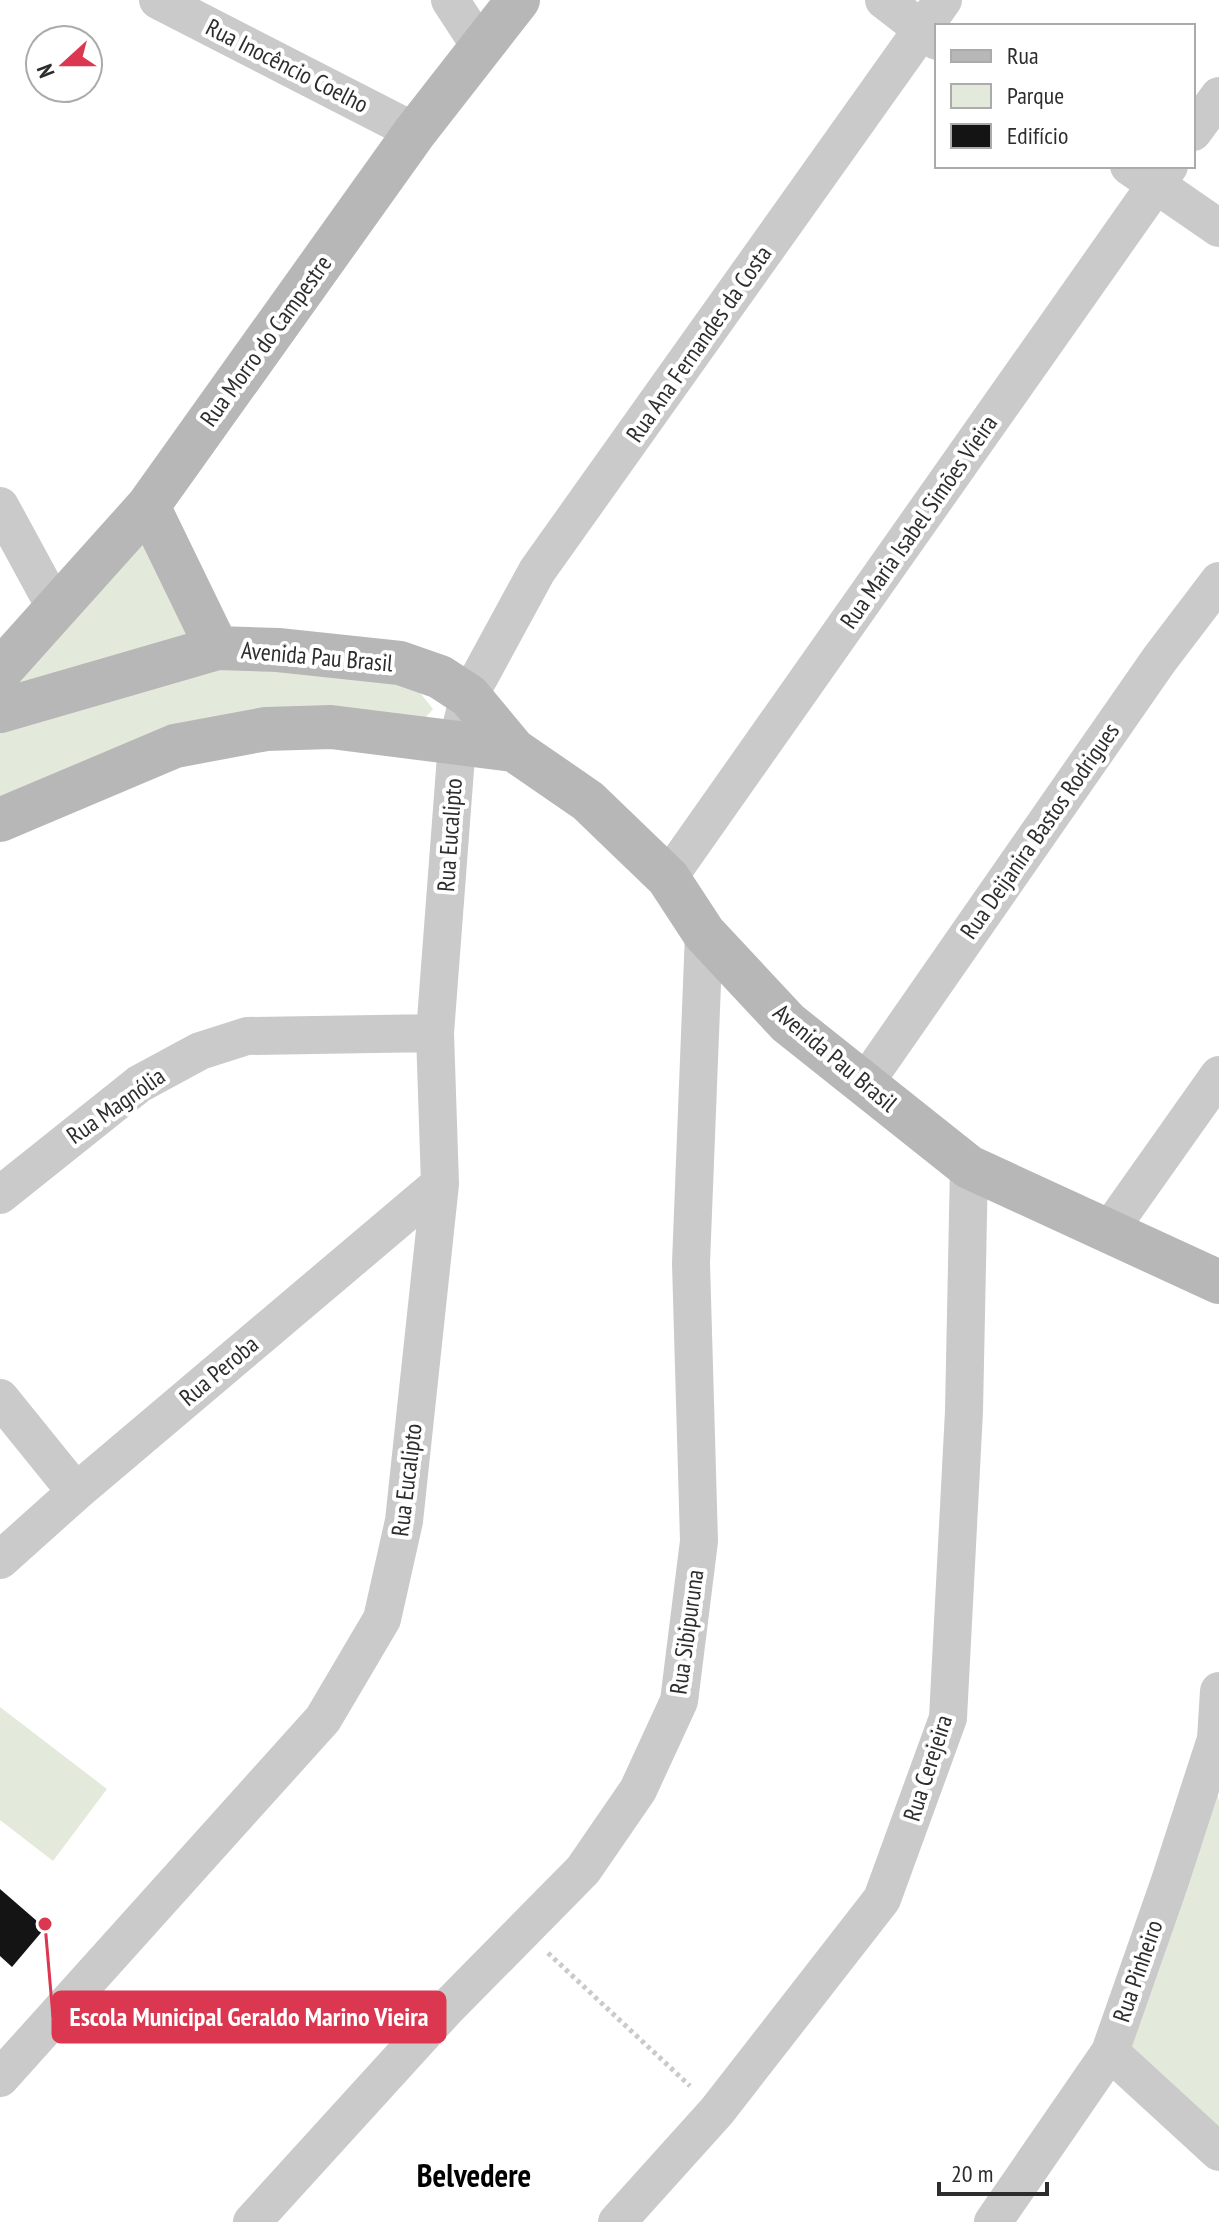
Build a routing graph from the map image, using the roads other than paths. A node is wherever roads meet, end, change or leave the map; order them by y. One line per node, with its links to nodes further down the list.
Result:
1 (158, 0): 10 (street, Rua Inocêncio Coelho)
2 (450, 0): 7 (street)
3 (518, 0): 7 (street, Rua Morro do Campestre)
4 (884, 0): 6 (street)
5 (943, 0): 6 (street, Rua Ana Fernandes da Costa)
6 (930, 36): 19 (street, Rua Ana Fernandes da Costa)
7 (482, 49): 10 (street, Rua Morro do Campestre)
8 (1219, 96): 9 (street)
9 (1195, 129)
10 (415, 132): 14 (street, Rua Morro do Campestre)
11 (1152, 172): 12 (street); 24 (street, Rua Maria Isabel Simões Vieira)
12 (1219, 228)
13 (0, 506): 16 (street)
14 (148, 506): 16 (street, Rua Morro do Campestre); 17 (street)
15 (1219, 581): 28 (street, Rua Deijanira Bastos Rodrigues)
16 (56, 609): 18 (street, Rua Morro do Campestre)
17 (217, 648): 19 (street, Avenida Pau Brasil); 20 (street, Avenida Pau Brasil)
18 (0, 671)
19 (469, 696): 21 (street, Rua Ana Fernandes da Costa); 22 (street, Avenida Pau Brasil)
20 (0, 711)
21 (457, 743): 22 (street, Avenida Pau Brasil); 23 (street, Avenida Pau Brasil); 26 (street, Rua Eucalipto)
22 (514, 750): 24 (street, Avenida Pau Brasil)
23 (0, 820)
24 (668, 878): 25 (street, Avenida Pau Brasil)
25 (704, 933): 28 (street, Avenida Pau Brasil); 42 (street, Rua Sibipuruna)
26 (435, 1033): 30 (street, Rua Eucalipto); 31 (street, Rua Magnólia)
27 (1219, 1075): 32 (street)
28 (865, 1083): 29 (street, Avenida Pau Brasil)
29 (969, 1167): 32 (street, Avenida Pau Brasil); 43 (street, Rua Cerejeira)
30 (440, 1184): 35 (street, Rua Peroba); 40 (street, Rua Eucalipto)
31 (0, 1195)
32 (1108, 1232): 33 (street, Avenida Pau Brasil)
33 (1219, 1282)
34 (0, 1398): 35 (street)
35 (76, 1492): 36 (street, Rua Peroba)
36 (0, 1560)
37 (1219, 1691): 38 (street, Rua Pinheiro)
38 (1217, 1746): 39 (street, Rua Pinheiro)
39 (1110, 2052): 41 (street); 44 (street, Rua Pinheiro)
40 (0, 2078)
41 (1219, 2152)
42 (252, 2222)
43 (617, 2222)
44 (993, 2222)

